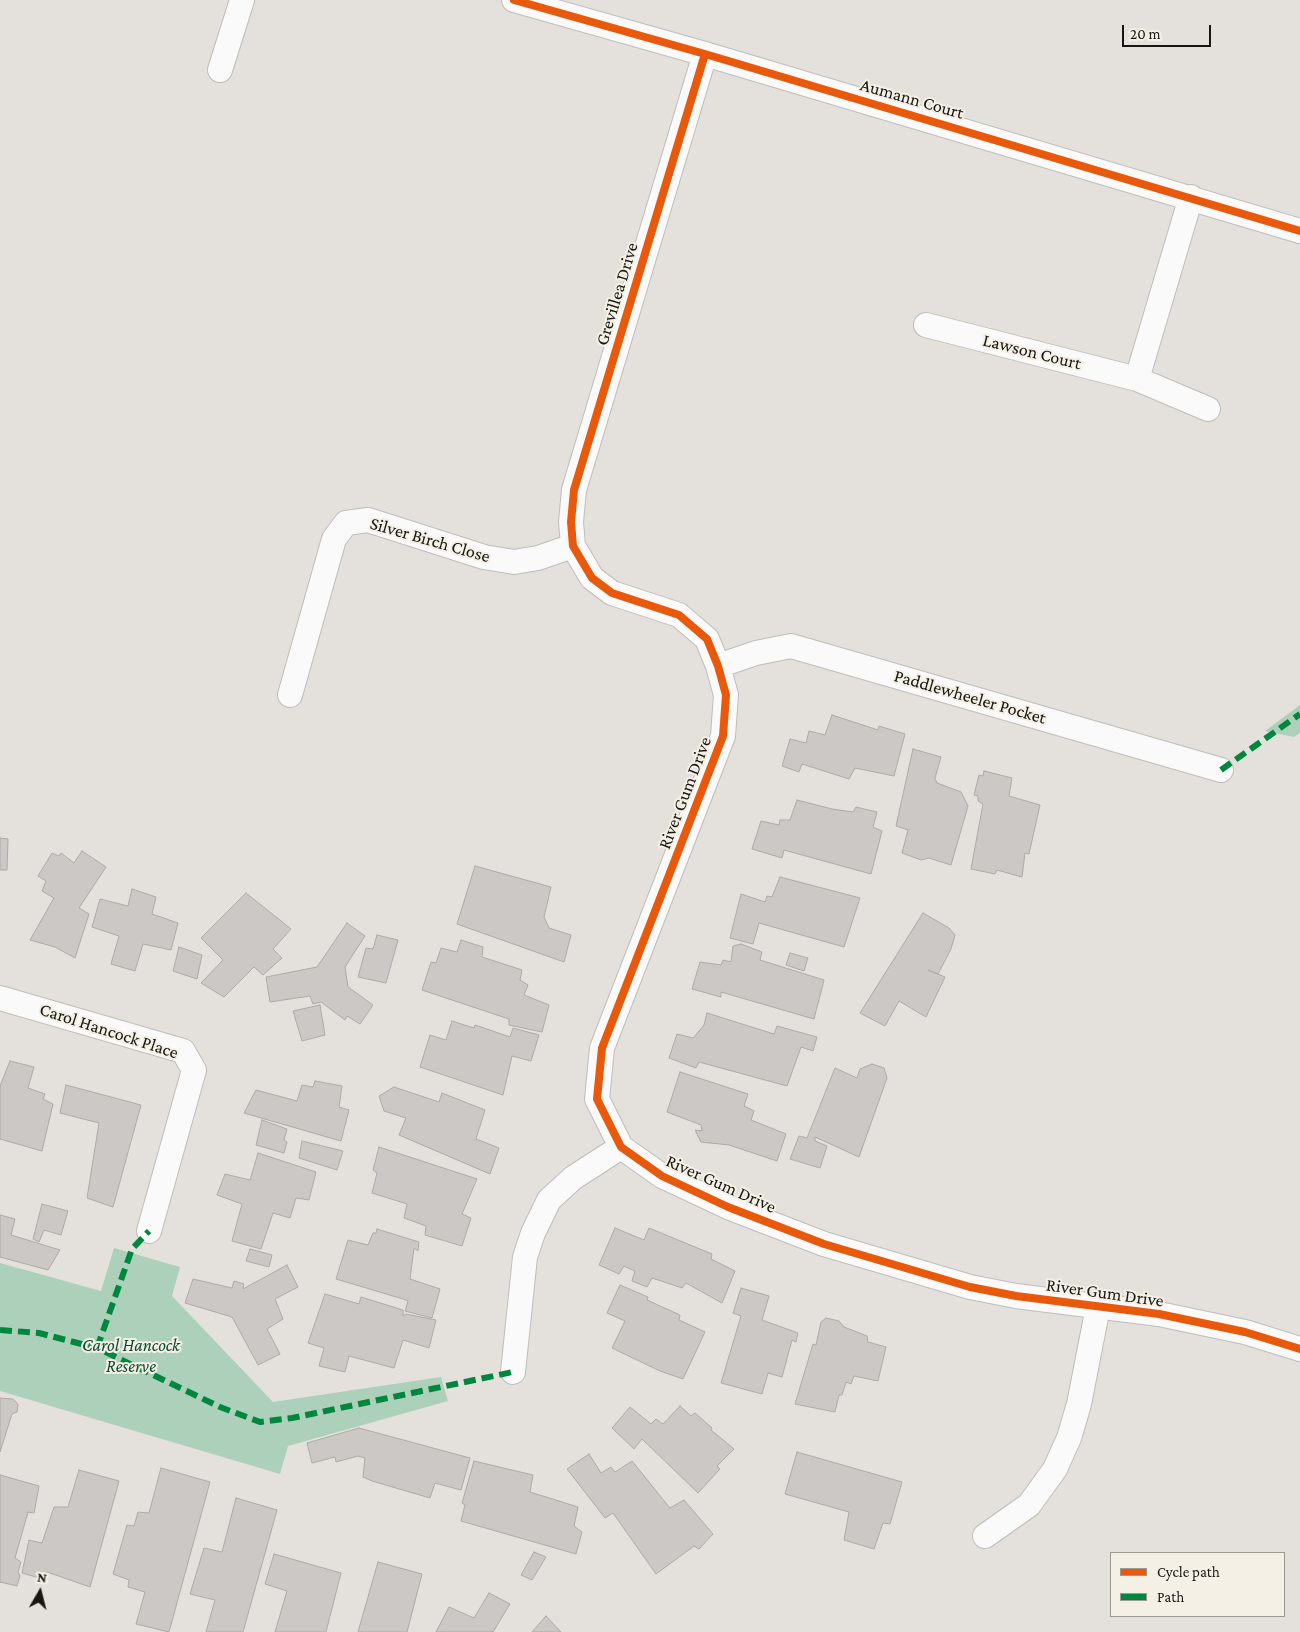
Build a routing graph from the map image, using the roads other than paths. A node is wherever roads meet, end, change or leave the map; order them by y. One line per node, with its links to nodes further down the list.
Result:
1 (242, 0): 4 (street)
2 (514, 0): 3 (street, Aumann Court)
3 (705, 54): 5 (street, Aumann Court); 10 (street, Grevillea Drive)
4 (220, 70)
5 (1191, 197): 6 (street, Aumann Court); 8 (street)
6 (1300, 231)
7 (926, 325): 8 (street, Lawson Court)
8 (1137, 380): 9 (street, Lawson Court)
9 (1208, 409)
10 (573, 546): 11 (street, River Gum Drive); 12 (street, Silver Birch Close)
11 (718, 666): 13 (street, Paddlewheeler Pocket); 15 (street, River Gum Drive)
12 (290, 695)
13 (1221, 770)
14 (0, 998): 16 (street, Carol Hancock Place)
15 (621, 1147): 17 (street, River Gum Drive); 19 (street)
16 (150, 1231)
17 (1098, 1307): 18 (street, River Gum Drive); 20 (street)
18 (1300, 1349)
19 (513, 1372)
20 (985, 1536)

